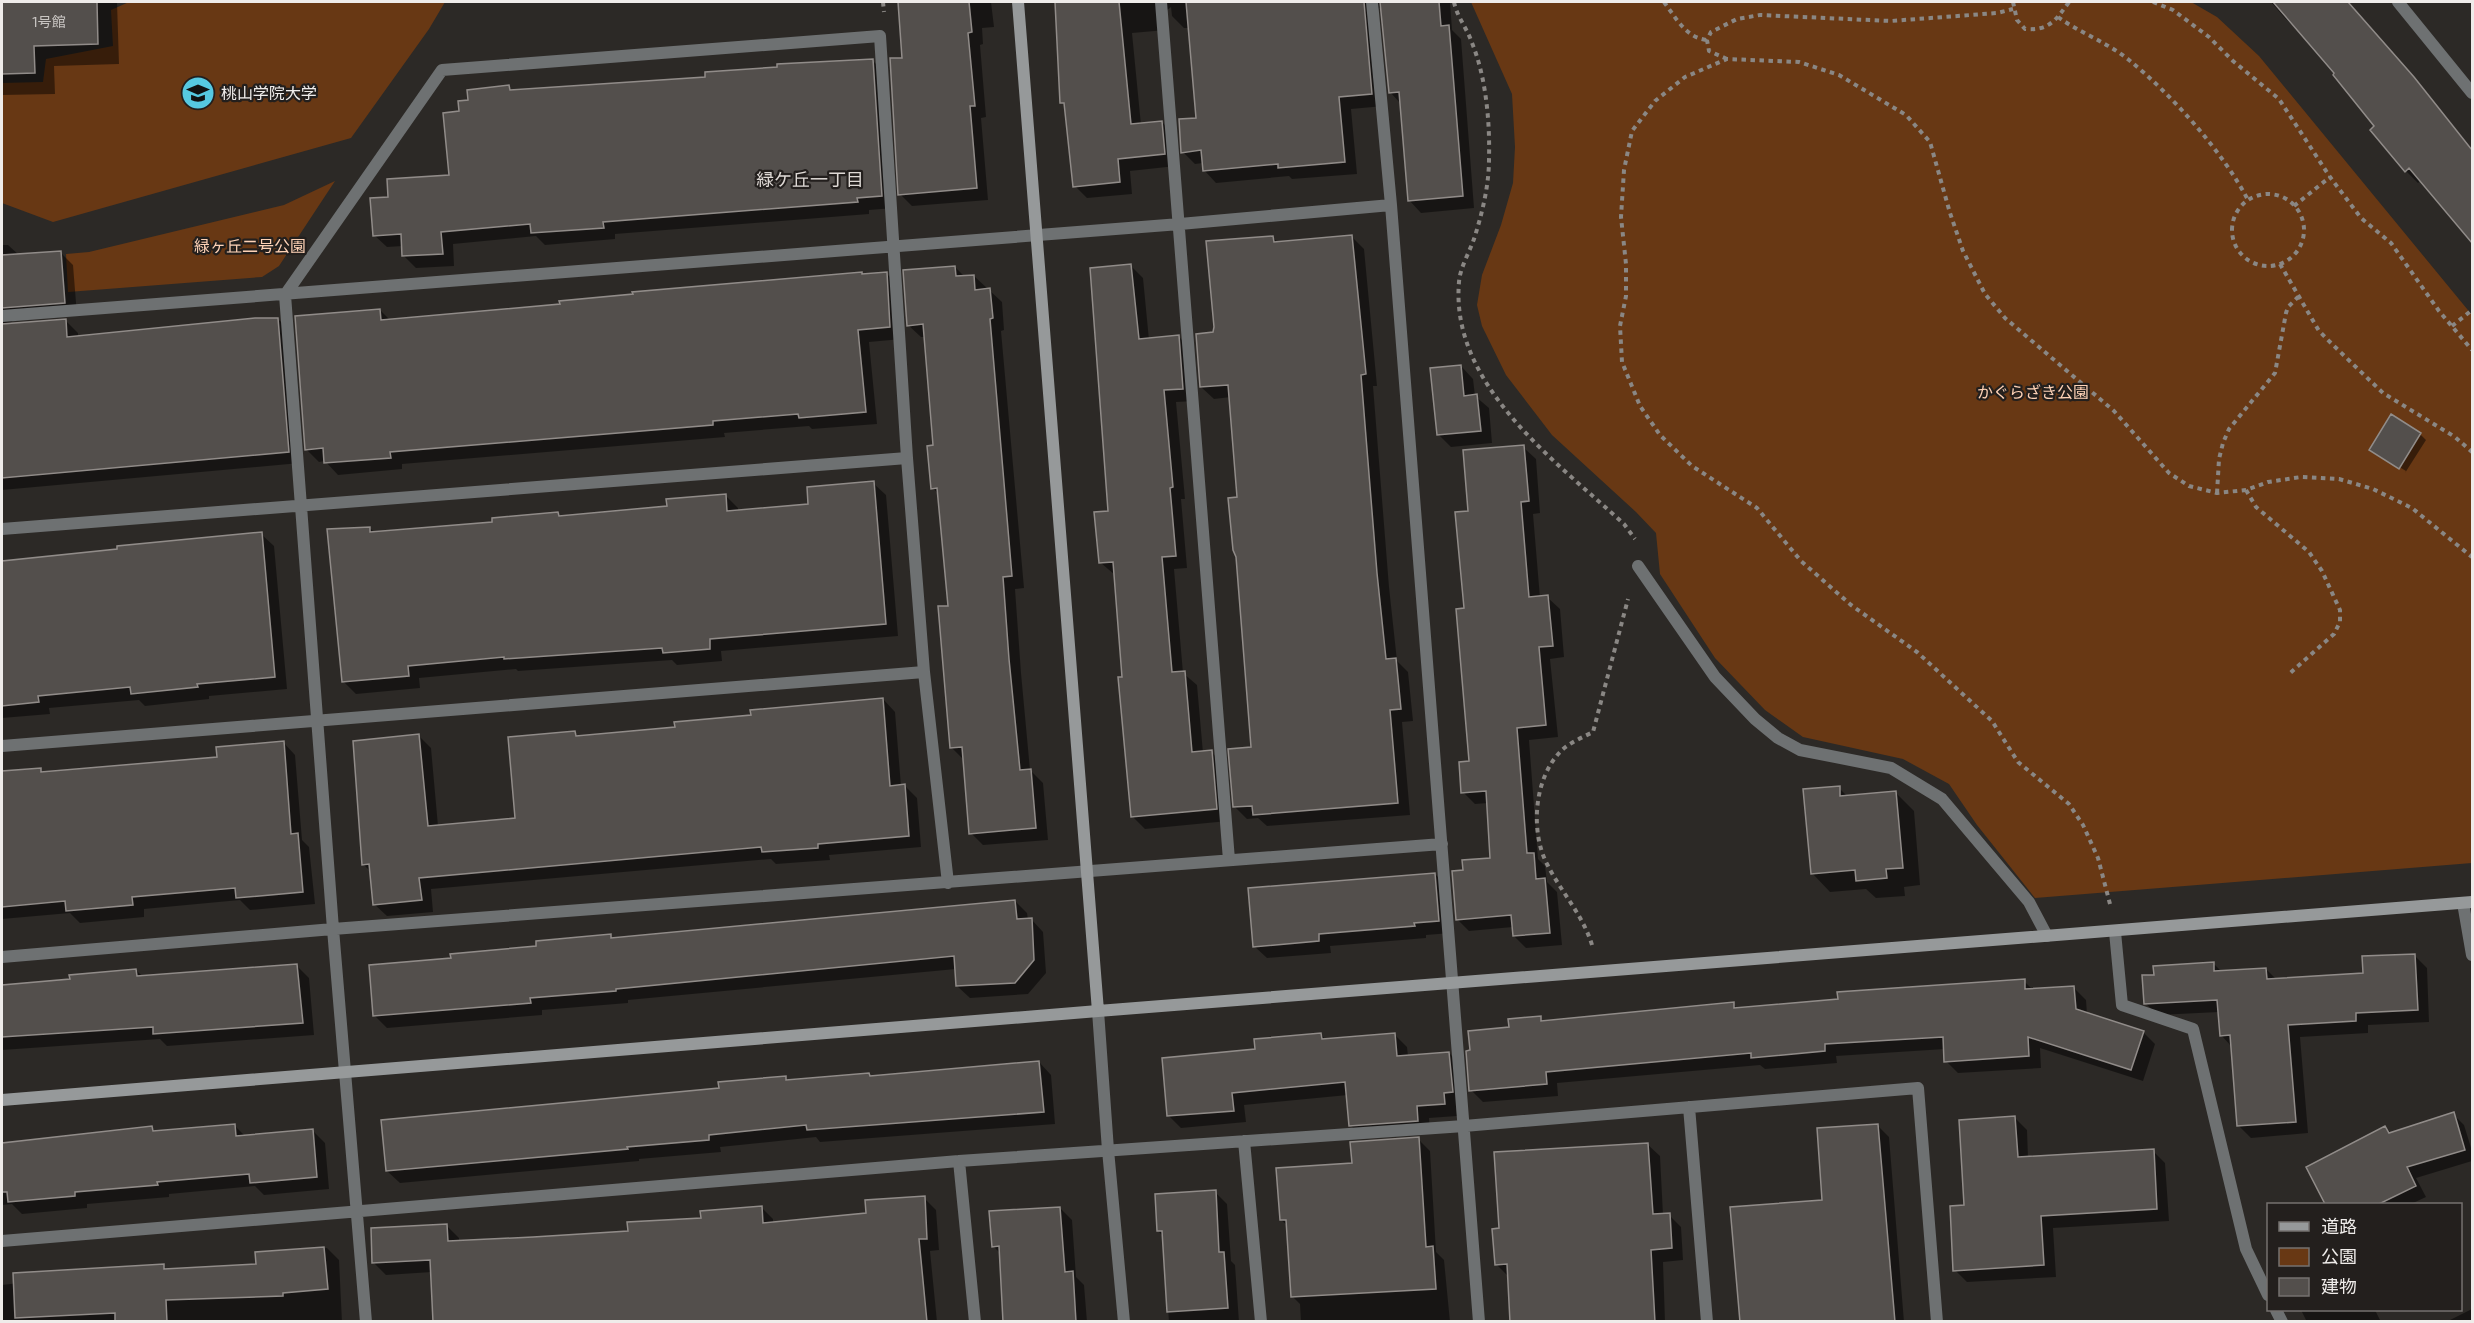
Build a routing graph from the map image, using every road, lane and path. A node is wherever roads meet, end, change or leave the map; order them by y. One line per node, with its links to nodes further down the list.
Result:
1 (1018, 2): 20 (street)
2 (1161, 2): 19 (street)
3 (1372, 2): 17 (street)
4 (1454, 2): 36 (path)
5 (1664, 2): 12 (path)
6 (2013, 2): 10 (path)
7 (2069, 2): 11 (path)
8 (2153, 2): 15 (path)
9 (2398, 2): 14 (street)
10 (2013, 9): 11 (path); 12 (path)
11 (2058, 17): 16 (path)
12 (1707, 40): 13 (path)
13 (1727, 59): 32 (path); 47 (path)
14 (2472, 93)
15 (2330, 177): 18 (path); 27 (path)
16 (2248, 200): 18 (path); 22 (path)
17 (1391, 205): 19 (street); 41 (street)
18 (2294, 206): 22 (path)
19 (1180, 224): 20 (street); 42 (street)
20 (1038, 234): 21 (street); 43 (street)
21 (895, 245): 23 (street); 23 (street); 30 (street)
22 (2280, 264): 24 (path)
23 (285, 295): 26 (street); 33 (street)
24 (2298, 297): 29 (path); 32 (path)
25 (2472, 310): 27 (path)
26 (2, 316)
27 (2452, 326): 28 (path)
28 (2472, 350)
29 (2472, 452)
30 (907, 458): 33 (street); 37 (street)
31 (2246, 490): 32 (path); 35 (path); 38 (path)
32 (2217, 494)
33 (300, 505): 34 (street); 39 (street)
34 (2, 529)
35 (2472, 556)
36 (1638, 566): 48 (street); 51 (path)
37 (924, 672): 39 (street); 44 (street)
38 (2289, 674)
39 (318, 720): 40 (street); 46 (street)
40 (2, 746)
41 (1442, 844): 42 (street); 52 (street)
42 (1229, 860): 43 (street)
43 (1086, 873): 44 (street); 53 (street)
44 (948, 883): 46 (street)
45 (2468, 902): 47 (street); 49 (street)
46 (333, 929): 50 (street); 54 (street)
47 (2115, 932): 48 (street); 63 (street)
48 (2047, 936): 51 (street)
49 (2472, 955)
50 (2, 957)
51 (1596, 973): 52 (street)
52 (1452, 984): 53 (street); 57 (street)
53 (1098, 1011): 54 (street); 59 (street)
54 (344, 1073): 55 (street); 61 (street)
55 (2, 1100)
56 (1689, 1107): 57 (street); 69 (street); 70 (street)
57 (1464, 1126): 58 (street); 68 (street)
58 (1244, 1141): 59 (street); 67 (street)
59 (1108, 1150): 60 (street); 66 (street)
60 (959, 1161): 61 (street); 65 (street)
61 (357, 1212): 62 (street); 64 (street)
62 (2, 1241)
63 (2267, 1293)
64 (366, 1322)
65 (975, 1322)
66 (1124, 1322)
67 (1261, 1322)
68 (1479, 1322)
69 (1707, 1322)
70 (1936, 1322)

